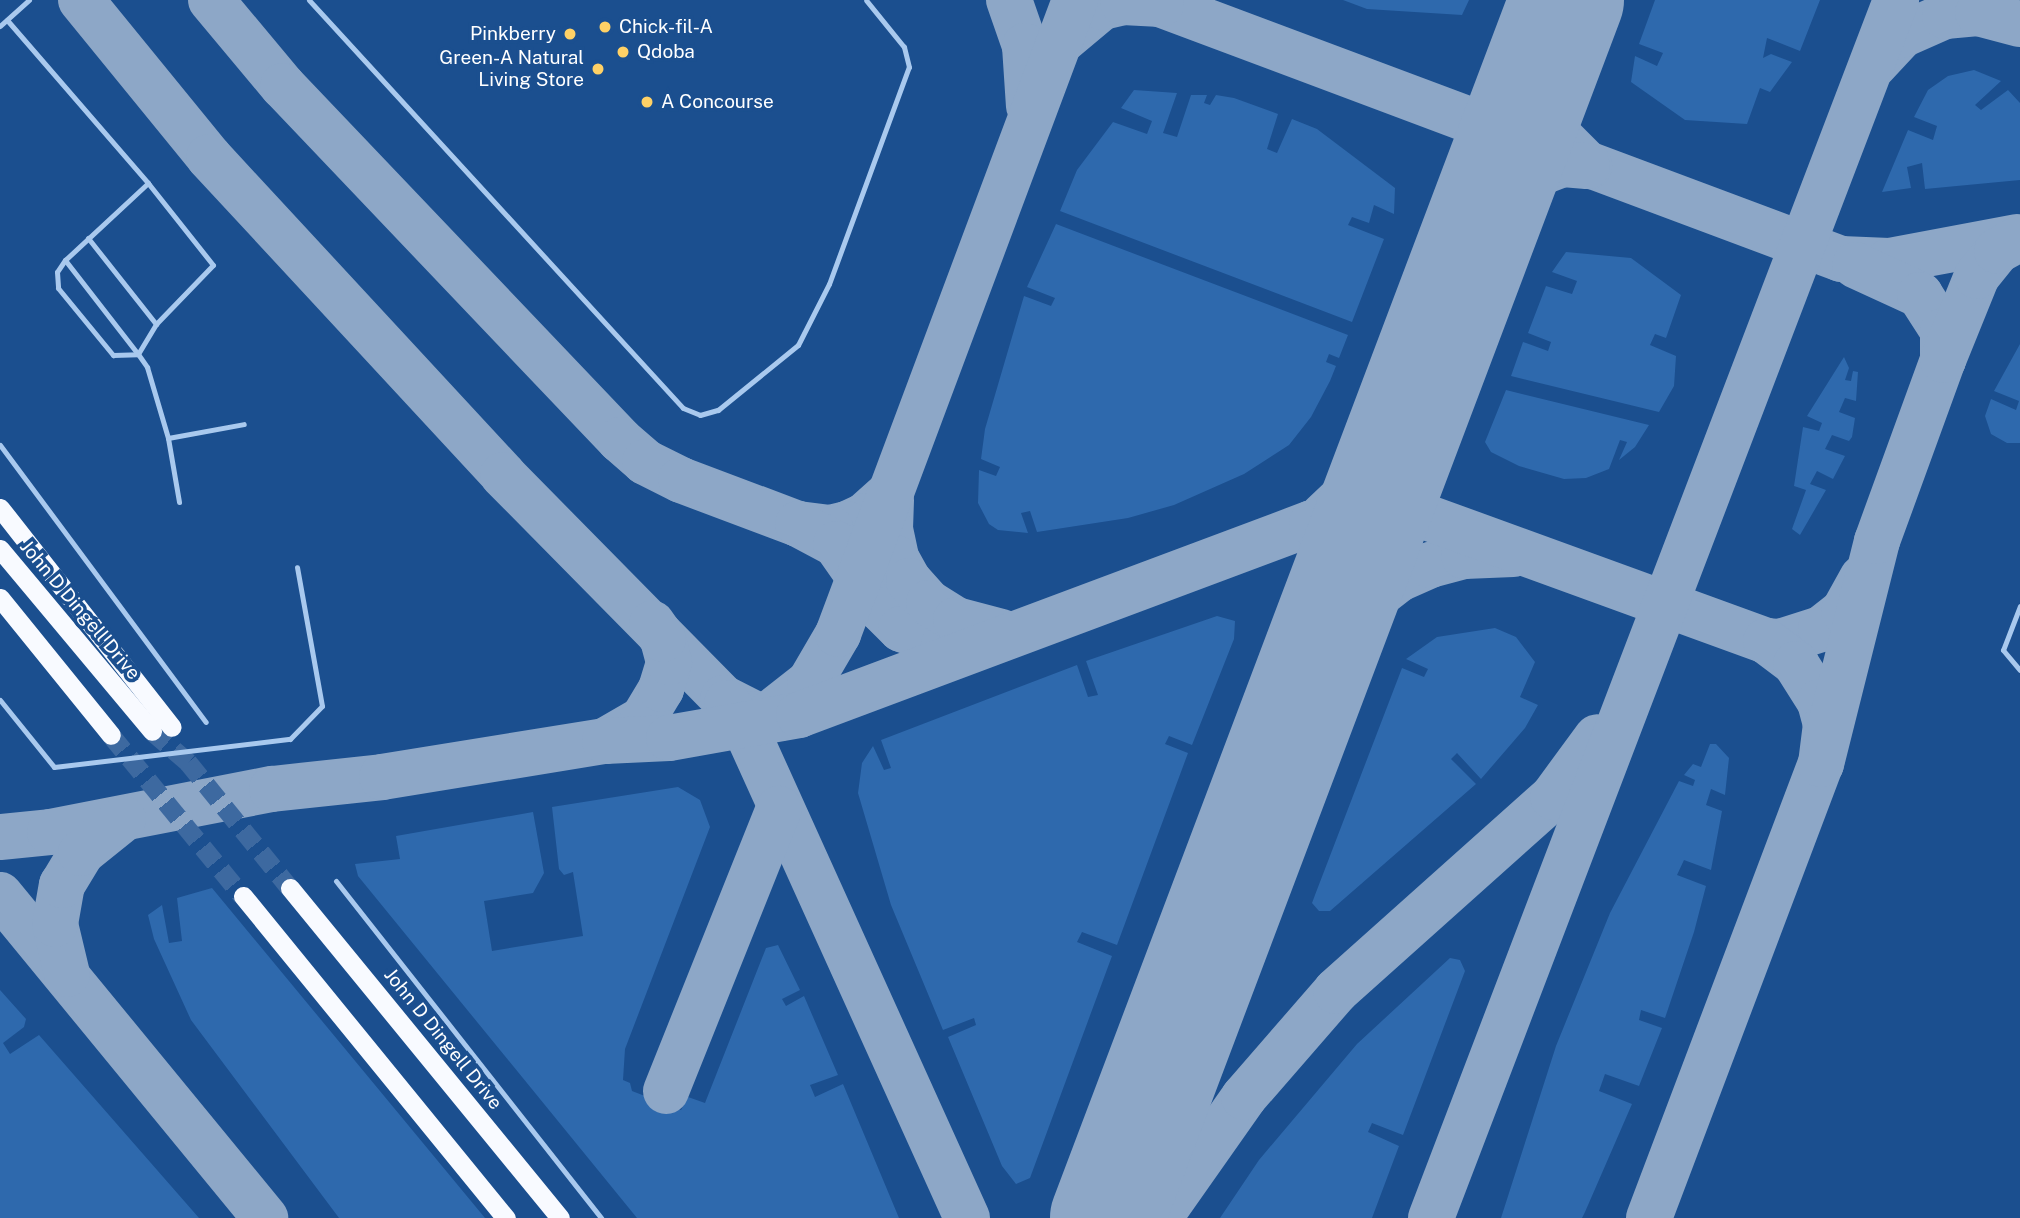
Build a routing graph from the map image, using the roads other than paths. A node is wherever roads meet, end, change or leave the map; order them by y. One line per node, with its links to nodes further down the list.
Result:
1 (29, 0): 4 (lane)
2 (309, 0): 3 (lane)
3 (866, 0)
4 (7, 20): 5 (lane); 6 (lane)
5 (0, 26)
6 (148, 183): 7 (lane); 9 (lane)
7 (88, 238): 8 (lane); 9 (lane)
8 (65, 260): 10 (lane); 10 (lane)
9 (156, 324): 10 (lane)
10 (138, 354): 12 (lane)
11 (244, 424): 12 (lane)
12 (168, 438): 14 (lane)
13 (0, 445): 22 (lane)
14 (179, 502)
15 (0, 508): 16 (highway, John D Dingell Drive)
16 (0, 550)
17 (297, 567): 21 (lane)
18 (0, 598): 23 (highway)
19 (2020, 606): 20 (lane)
20 (2020, 670)
21 (0, 700)
22 (206, 722)
23 (111, 735)
24 (335, 881): 29 (lane)
25 (290, 888): 28 (highway, John D Dingell Drive)
26 (243, 896): 27 (highway)
27 (506, 1218)
28 (561, 1218)
29 (601, 1218)

